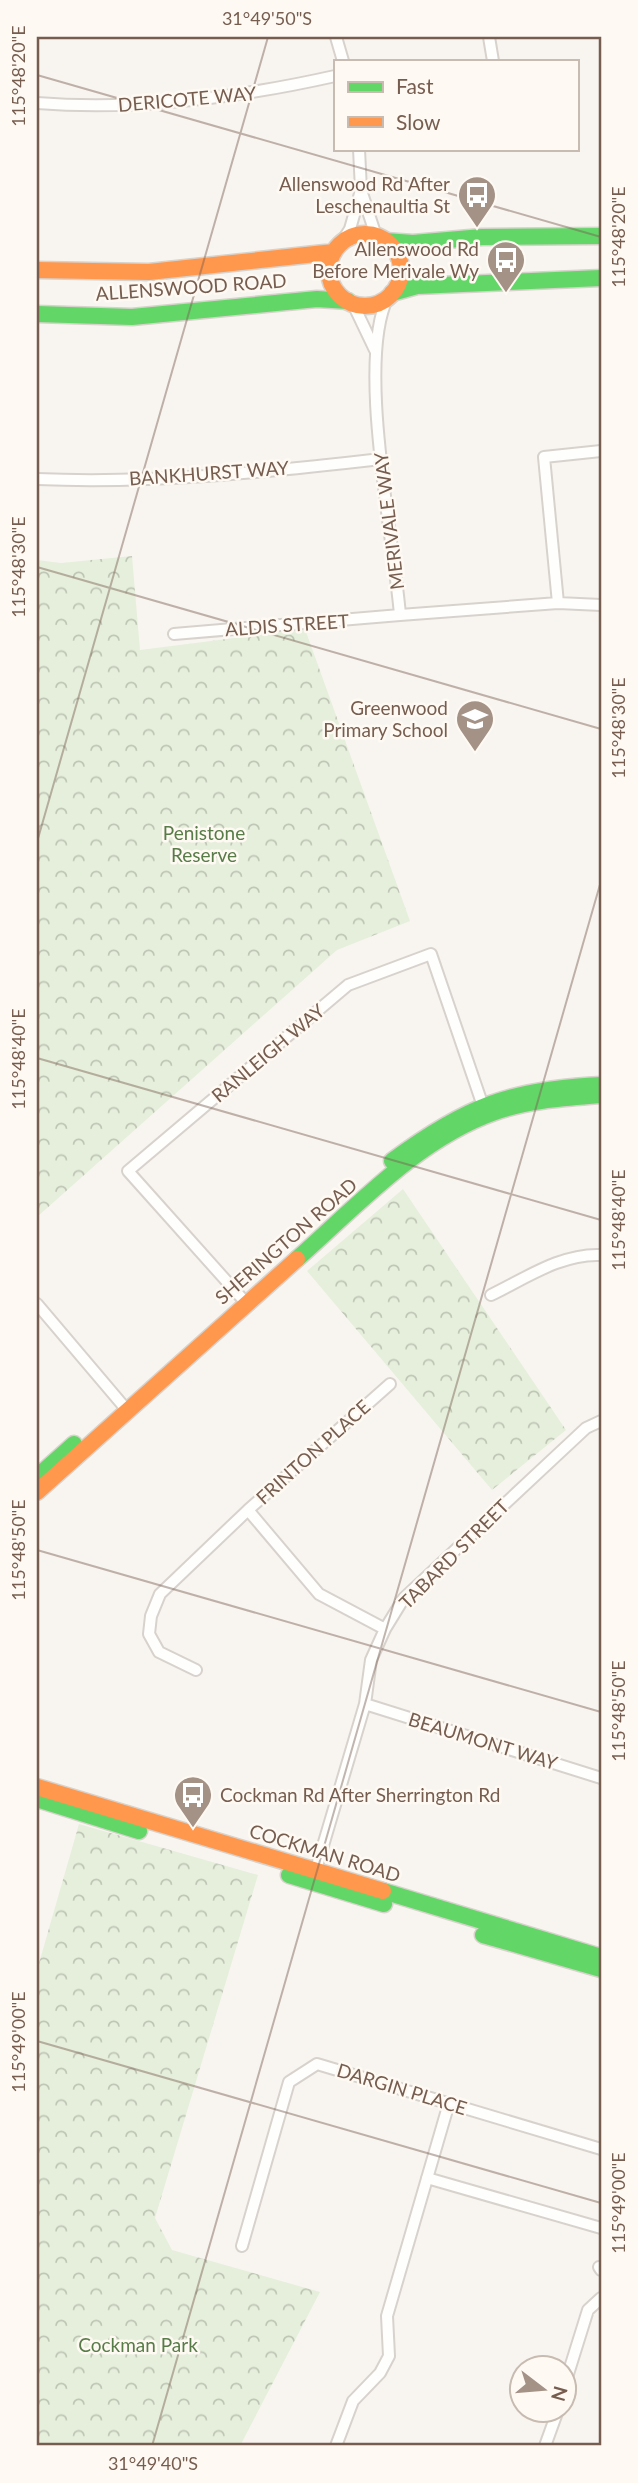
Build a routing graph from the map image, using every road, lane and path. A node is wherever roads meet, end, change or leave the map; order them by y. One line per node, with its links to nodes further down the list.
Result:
1 (336, 37): 3 (street)
2 (489, 37): 4 (street)
3 (343, 60)
4 (493, 60)
5 (334, 76): 6 (street, DERICOTE WAY)
6 (37, 103)
7 (359, 150): 8 (street)
8 (361, 190): 10 (street); 11 (street)
9 (601, 236): 10 (street)
10 (381, 239): 11 (street); 14 (street)
11 (337, 248): 12 (street, ALLENSWOOD ROAD); 15 (street)
12 (37, 270)
13 (601, 278): 14 (street)
14 (390, 295): 15 (street); 17 (street, MERIVALE WAY)
15 (350, 303): 16 (street, ALLENSWOOD ROAD); 17 (street, MERIVALE WAY)
16 (37, 314)
17 (375, 350): 19 (street, MERIVALE WAY)
18 (601, 451): 21 (street)
19 (381, 459): 20 (street, BANKHURST WAY); 23 (street, MERIVALE WAY)
20 (37, 479)
21 (558, 603): 22 (street, MERIVALE WAY); 23 (street, MERIVALE WAY)
22 (601, 605)
23 (400, 615): 24 (street, ALDIS STREET)
24 (174, 634)
25 (601, 1085): 27 (street, SHERINGTON ROAD)
26 (601, 1096): 27 (street, SHERINGTON ROAD)
27 (484, 1108): 30 (street, SHERINGTON ROAD); 30 (street, RANLEIGH WAY)
28 (601, 1255): 29 (street)
29 (491, 1294)
30 (244, 1300): 33 (street, SHERINGTON ROAD)
31 (37, 1304): 33 (street)
32 (390, 1384): 37 (street, FRINTON PLACE)
33 (123, 1405): 35 (street, SHERINGTON ROAD); 36 (street, SHERINGTON ROAD)
34 (601, 1421): 38 (street, TABARD STREET)
35 (37, 1477)
36 (37, 1492)
37 (248, 1510): 38 (street, FRINTON PLACE); 39 (street)
38 (385, 1629): 40 (street, TABARD STREET)
39 (196, 1670)
40 (365, 1704): 41 (street, BEAUMONT WAY); 44 (street, TABARD STREET)
41 (600, 1774)
42 (37, 1787): 44 (street, COCKMAN ROAD)
43 (37, 1799): 44 (street, COCKMAN ROAD)
44 (314, 1876): 45 (street, COCKMAN ROAD); 46 (street, COCKMAN ROAD)
45 (601, 1957)
46 (601, 1969)
47 (449, 2104): 48 (street, DARGIN PLACE); 49 (street); 51 (street, DARGIN PLACE)
48 (601, 2149)
49 (427, 2178): 50 (street); 55 (street)
50 (601, 2228)
51 (242, 2246)
52 (601, 2298): 53 (street)
53 (575, 2354)
54 (553, 2424): 56 (street)
55 (336, 2446)
56 (545, 2446)

